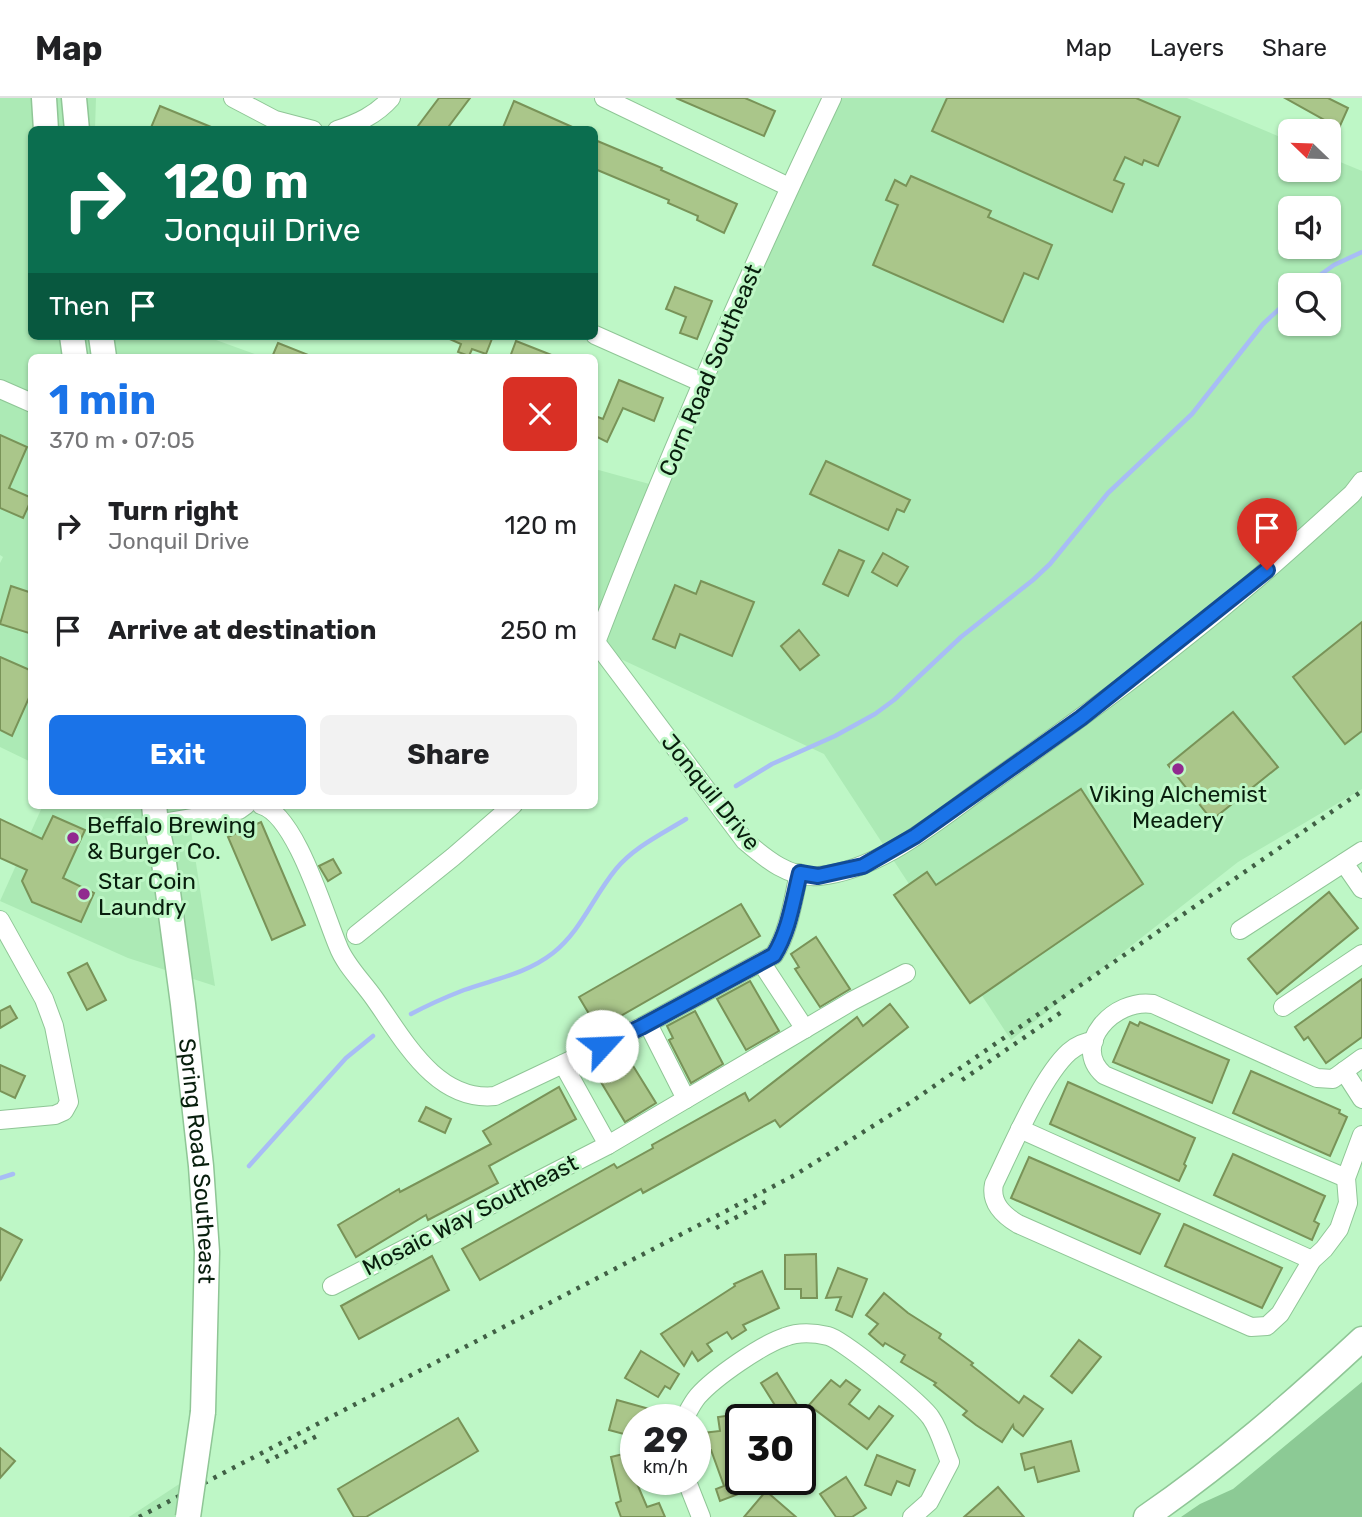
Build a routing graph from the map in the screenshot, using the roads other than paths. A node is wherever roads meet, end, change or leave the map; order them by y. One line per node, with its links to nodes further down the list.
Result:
1 (44, 98): 7 (main road)
2 (74, 98): 8 (main road)
3 (233, 98): 9 (street)
4 (391, 98): 10 (street)
5 (604, 98): 11 (street)
6 (832, 98): 11 (street, Corn Road Southeast)
7 (46, 126)
8 (76, 126)
9 (298, 126)
10 (350, 126)
11 (789, 187): 13 (street, Corn Road Southeast)
12 (598, 336): 13 (street)
13 (703, 383): 17 (street, Corn Road Southeast)
14 (0, 389): 15 (street)
15 (28, 401)
16 (1362, 481): 25 (street, Jonquil Drive)
17 (598, 635)
18 (598, 646): 25 (street, Jonquil Drive)
19 (240, 809): 22 (street)
20 (270, 809): 38 (street)
21 (508, 809): 29 (street)
22 (155, 814): 52 (main road, Spring Road Southeast, bridge)
23 (1362, 851): 24 (street)
24 (1344, 863): 26 (street); 28 (street)
25 (800, 873): 31 (street)
26 (1362, 889)
27 (0, 920): 42 (street)
28 (1241, 930)
29 (356, 934)
30 (1362, 954): 33 (street)
31 (761, 962): 34 (street); 35 (street)
32 (906, 973): 35 (street, Mosaic Way Southeast)
33 (1283, 1007)
34 (648, 1024): 38 (street); 40 (street)
35 (805, 1029): 40 (street, Mosaic Way Southeast)
36 (1094, 1041): 39 (street); 43 (street); 46 (street)
37 (1362, 1058): 39 (street)
38 (563, 1064): 45 (street)
39 (1344, 1071): 41 (street)
40 (686, 1099): 45 (street, Mosaic Way Southeast)
41 (1362, 1099)
42 (0, 1120)
43 (1020, 1129): 47 (street); 47 (street)
44 (1362, 1135): 46 (street)
45 (608, 1145): 48 (street, Mosaic Way Southeast)
46 (1346, 1178): 47 (street)
47 (1312, 1260)
48 (332, 1286)
49 (1362, 1339): 55 (main road)
50 (693, 1404): 54 (street)
51 (692, 1495): 53 (street)
52 (188, 1517)
53 (701, 1517)
54 (912, 1517)
55 (1146, 1517)

